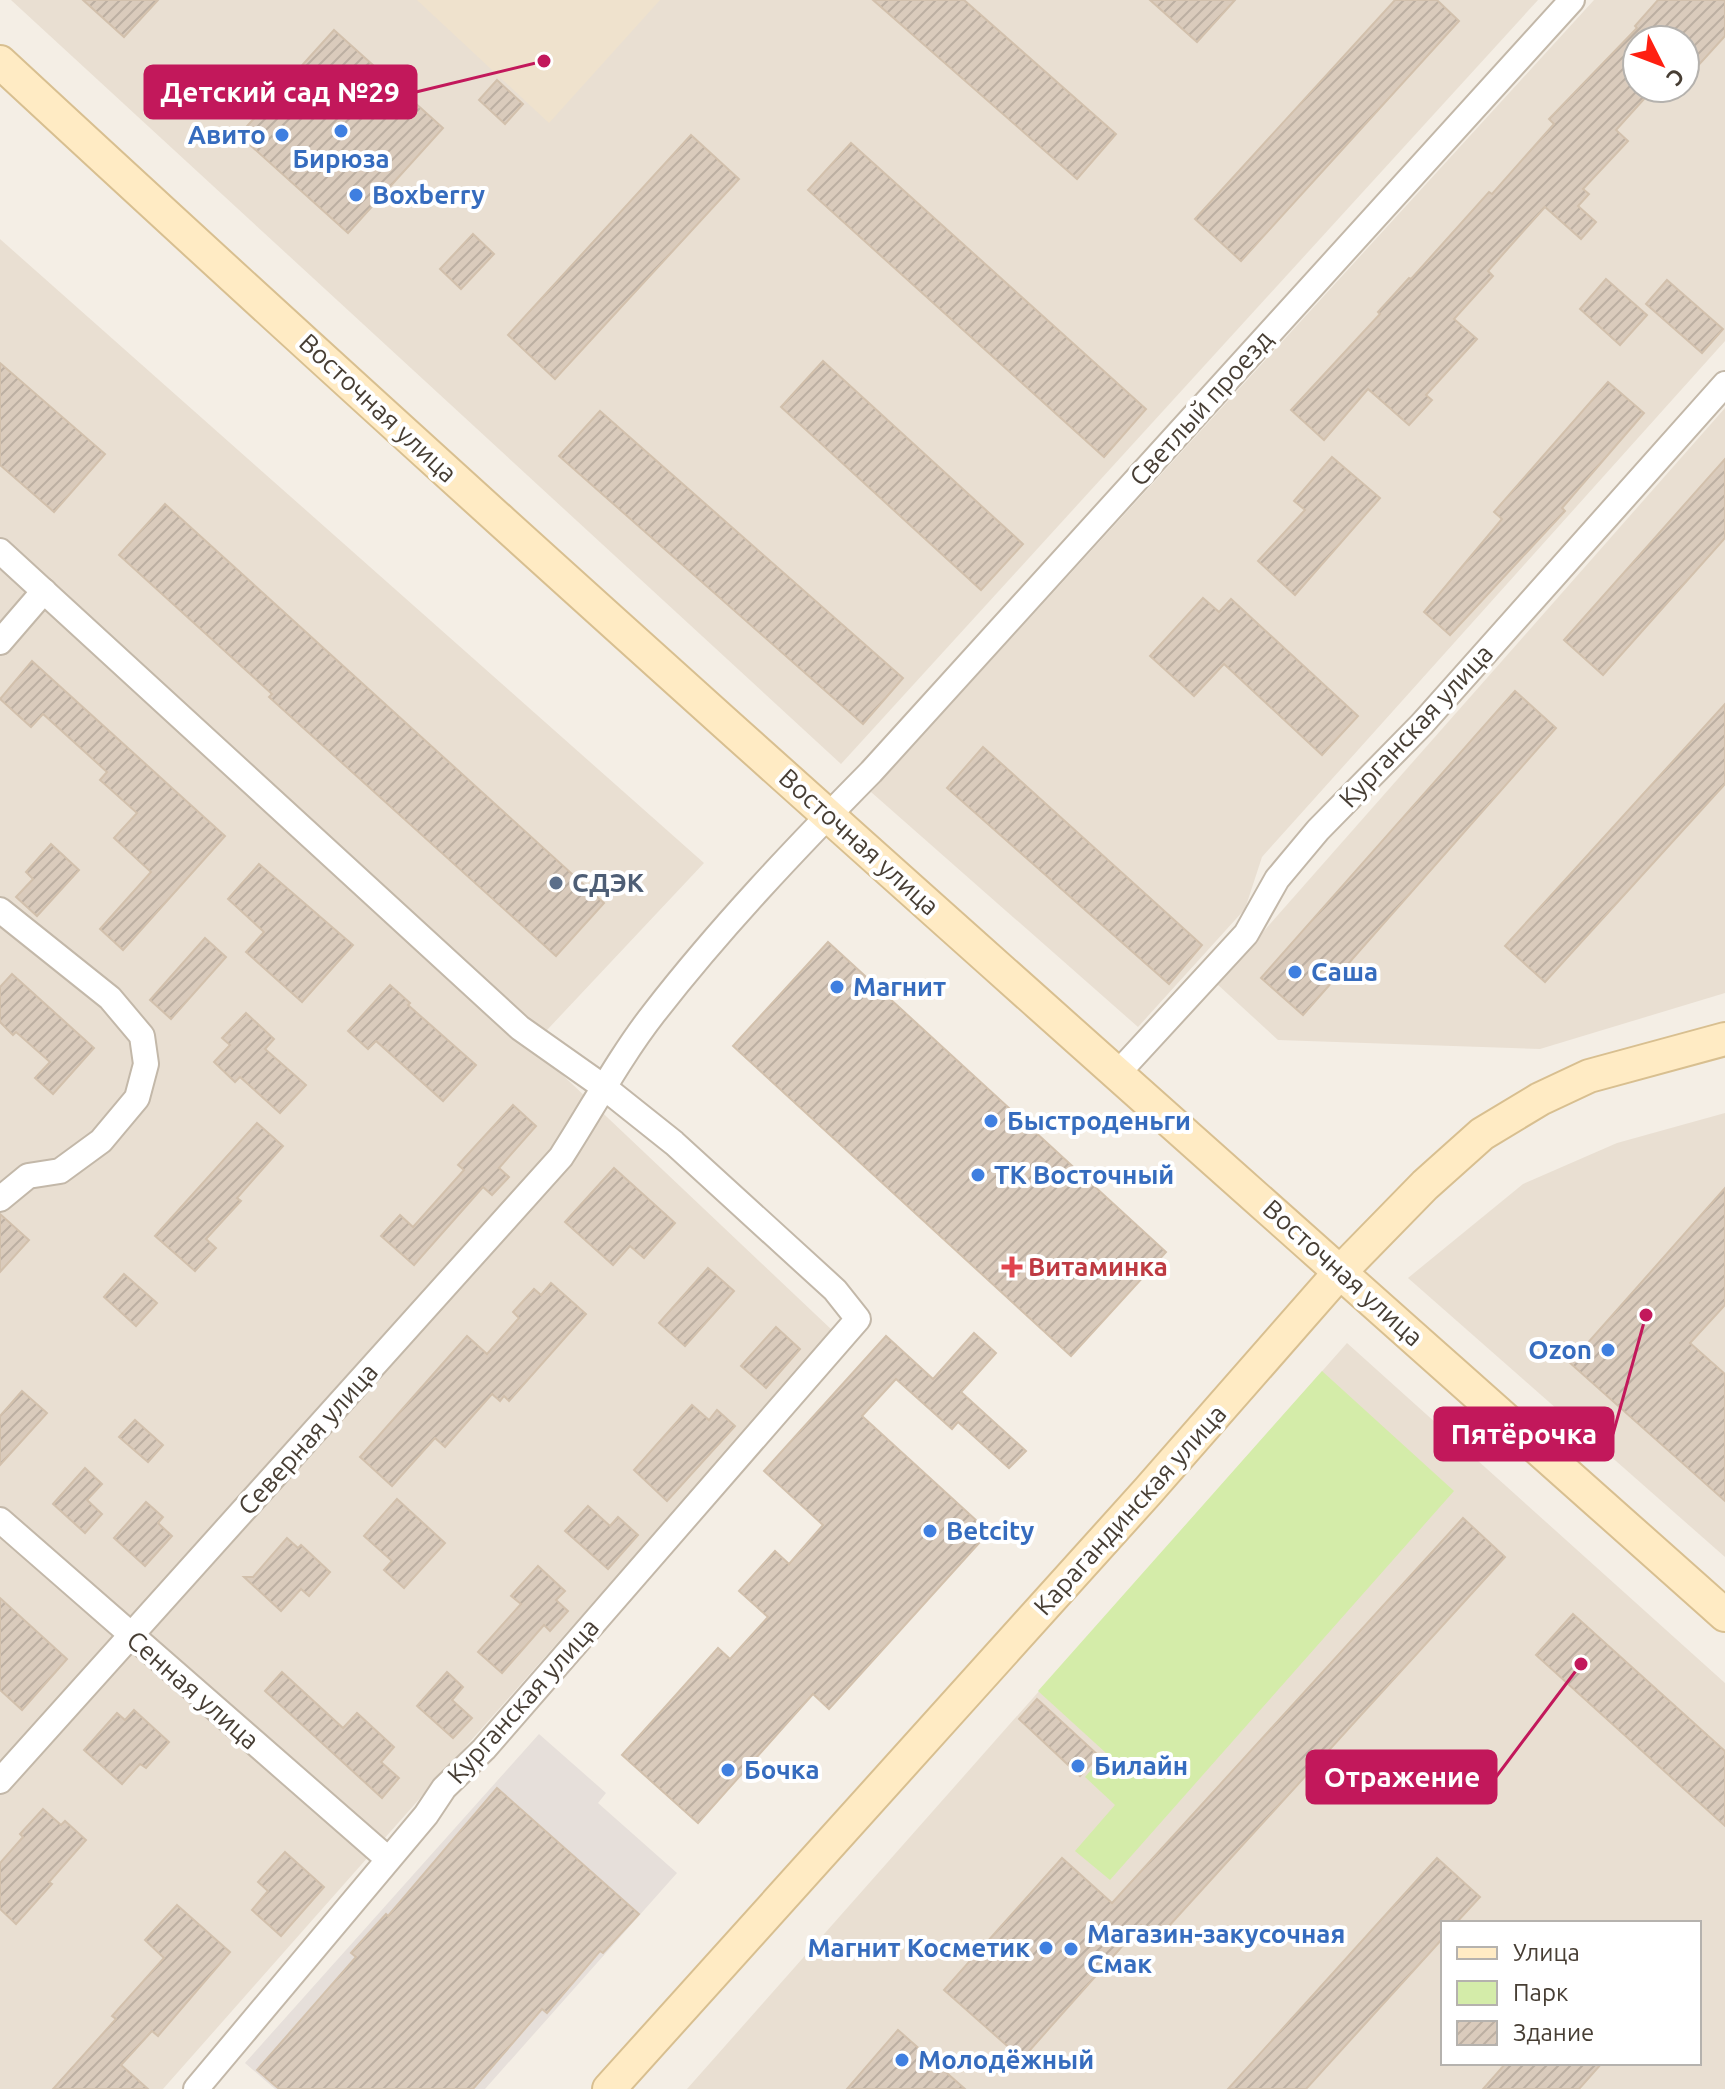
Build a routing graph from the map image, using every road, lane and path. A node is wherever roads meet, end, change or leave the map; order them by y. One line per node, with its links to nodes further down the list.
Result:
1 (1572, 0): 7 (street, Светлый проезд)
2 (0, 62): 7 (main road, Восточная улица)
3 (1725, 384): 10 (street, Курганская улица)
4 (0, 551): 5 (street)
5 (44, 591): 6 (street); 11 (street)
6 (0, 642)
7 (828, 815): 10 (main road, Восточная улица); 11 (street, Светлый проезд)
8 (0, 910): 12 (street)
9 (1725, 1039): 13 (main road, Карагандинская улица)
10 (1117, 1074): 13 (main road, Восточная улица)
11 (605, 1088): 16 (street, Северная улица); 18 (street, Курганская улица)
12 (0, 1199)
13 (1340, 1272): 15 (main road, Восточная улица); 20 (main road, Карагандинская улица)
14 (0, 1520): 16 (street, Сенная улица)
15 (1725, 1615)
16 (131, 1637): 17 (street, Северная улица); 18 (street, Сенная улица)
17 (0, 1781)
18 (388, 1859): 19 (street, Курганская улица)
19 (196, 2089)
20 (609, 2089)

